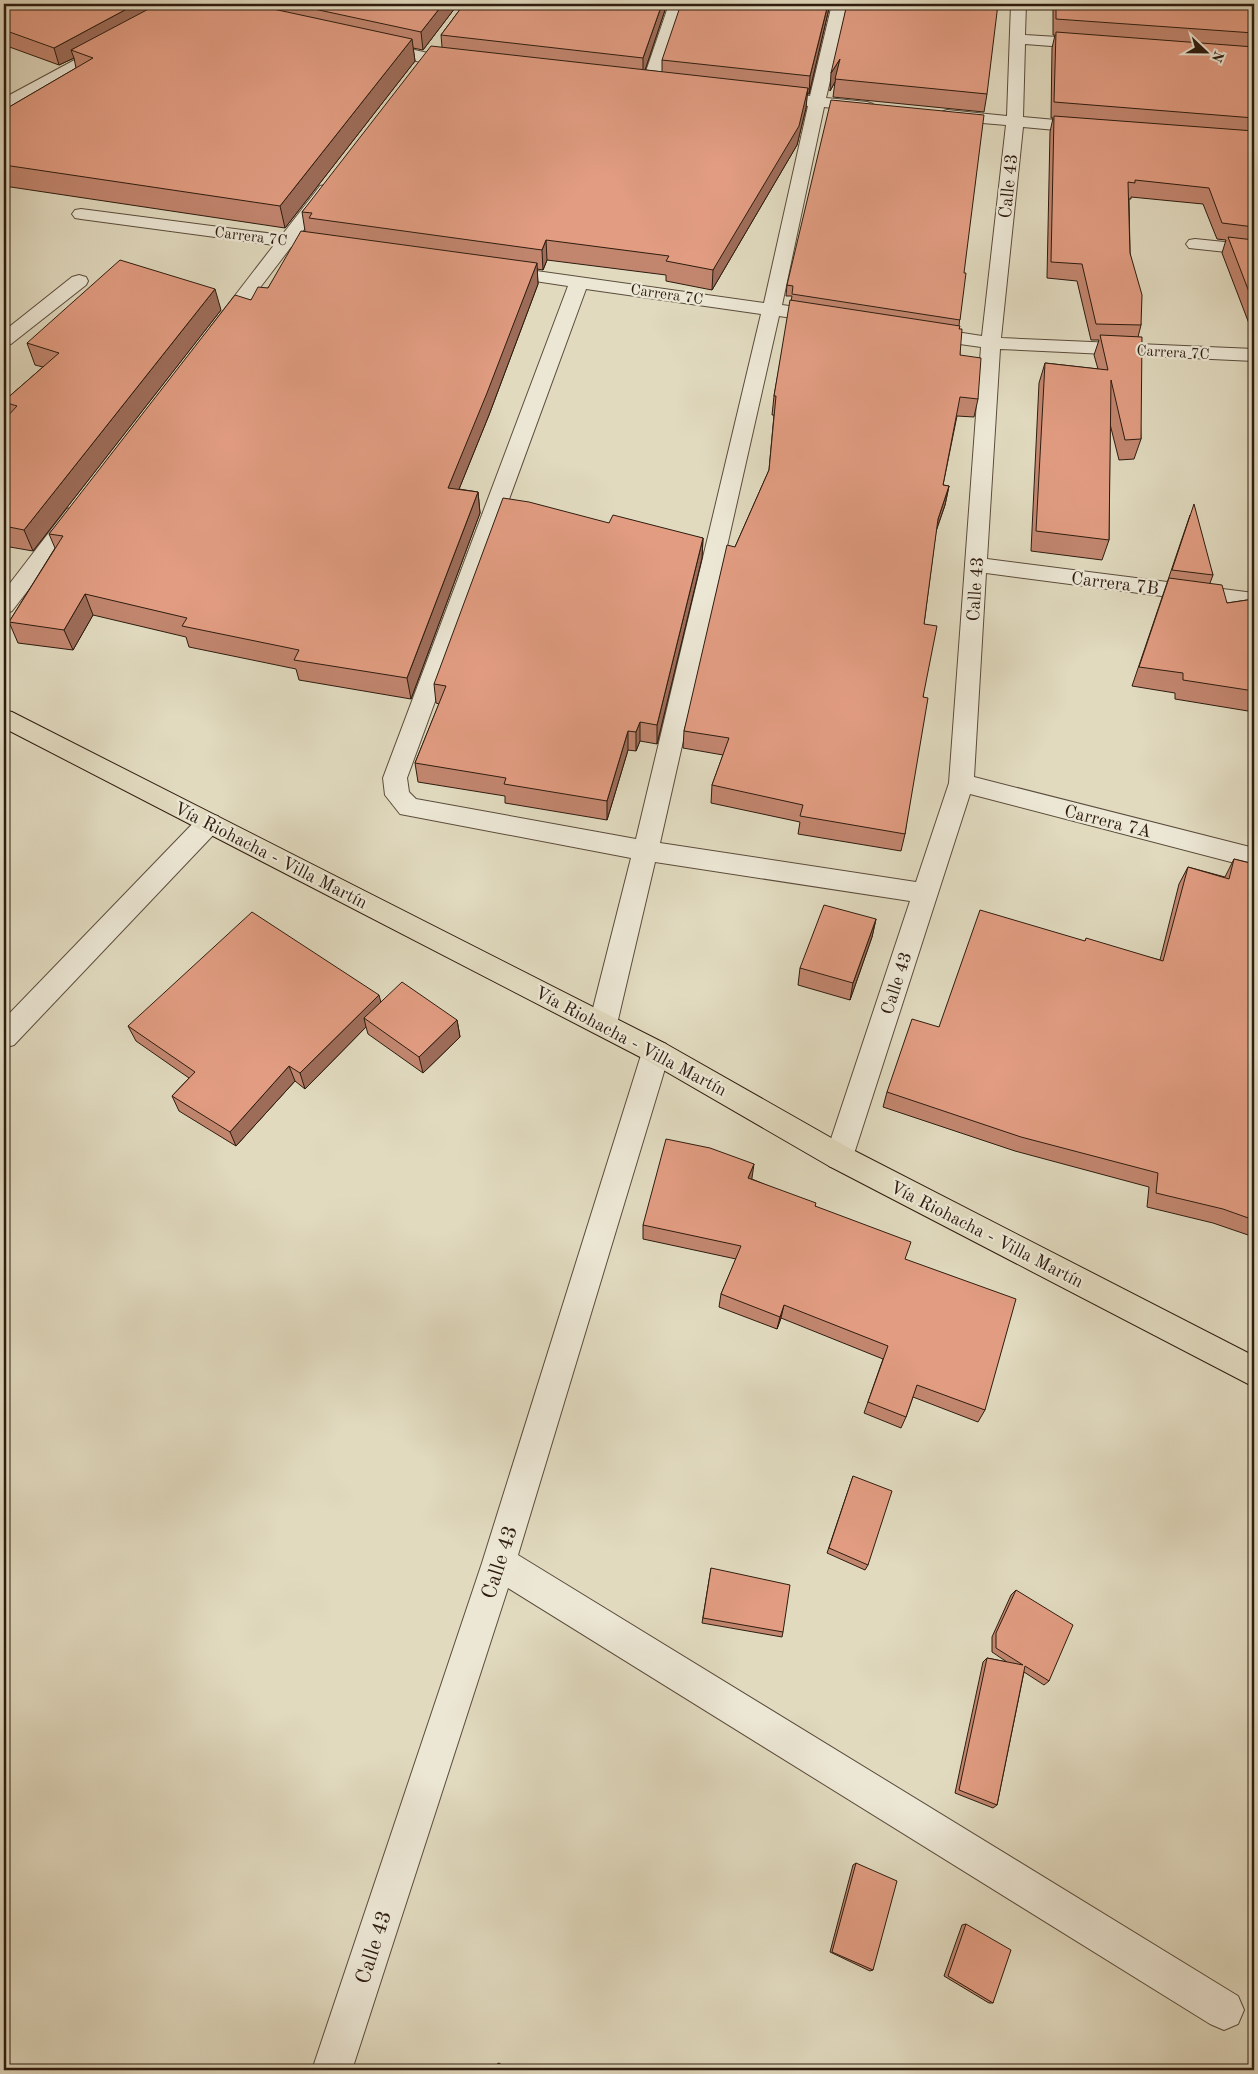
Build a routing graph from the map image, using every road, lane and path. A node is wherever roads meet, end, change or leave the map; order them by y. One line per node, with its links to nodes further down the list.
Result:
1 (677, 4): 13 (street)
2 (840, 4): 16 (street)
3 (1018, 4): 5 (street, Calle 43)
4 (125, 37): 17 (street)
5 (1017, 39): 8 (street); 20 (street, Calle 43)
6 (361, 43): 9 (street)
7 (440, 43): 9 (street)
8 (1106, 46)
9 (428, 58): 10 (street); 11 (street)
10 (477, 64)
11 (416, 74)
12 (631, 80): 13 (street)
13 (650, 83): 14 (street)
14 (670, 85)
15 (758, 95): 16 (street)
16 (816, 102): 18 (street); 31 (street)
17 (4, 104)
18 (886, 109)
19 (935, 114): 20 (street)
20 (1015, 122): 21 (street); 36 (street, Calle 43)
21 (1101, 129)
22 (339, 172): 24 (street)
23 (81, 214): 24 (street, Carrera 7C)
24 (286, 241): 26 (street, Carrera 7C); 35 (street)
25 (1195, 244): 27 (street)
26 (344, 249)
27 (1254, 250)
28 (481, 268): 30 (street, Carrera 7C)
29 (79, 281): 34 (street)
30 (579, 282): 31 (street, Carrera 7C); 45 (street)
31 (772, 309): 32 (street, Carrera 7C); 45 (street)
32 (839, 319)
33 (905, 330): 36 (street, Carrera 7C)
34 (4, 340)
35 (208, 342)
36 (991, 343): 37 (street, Carrera 7C); 39 (street, Calle 43)
37 (1254, 356)
38 (88, 498): 41 (street)
39 (977, 565): 40 (street, Carrera 7B); 43 (street, Calle 43)
40 (1254, 601)
41 (4, 606)
42 (4, 718): 44 (main road, Vía Riohacha - Villa Martín)
43 (961, 783): 46 (street, Carrera 7A); 47 (street, Calle 43)
44 (209, 823): 48 (main road, Vía Riohacha - Villa Martín); 49 (street)
45 (646, 851): 47 (street); 48 (street)
46 (1254, 858)
47 (925, 893): 51 (street, Calle 43)
48 (603, 1024): 50 (main road, Vía Riohacha - Villa Martín)
49 (4, 1037)
50 (656, 1052): 51 (main road, Vía Riohacha - Villa Martín); 53 (street, Calle 43)
51 (839, 1157): 52 (main road, Vía Riohacha - Villa Martín)
52 (1254, 1372)
53 (499, 1562): 54 (street); 55 (street, Calle 43)
54 (1224, 2010)
55 (332, 2070)

